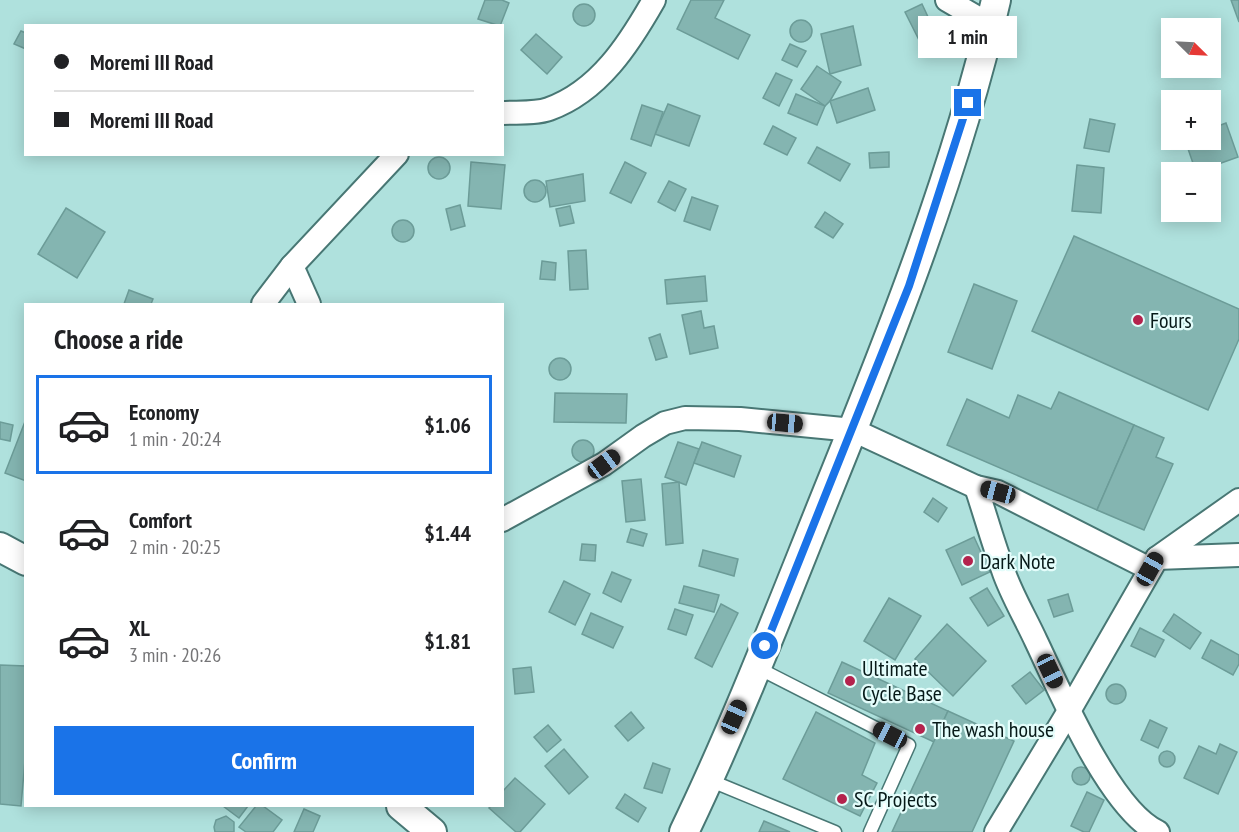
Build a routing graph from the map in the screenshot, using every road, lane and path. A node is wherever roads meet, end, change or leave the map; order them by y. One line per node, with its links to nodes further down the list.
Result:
1 (654, 0): 4 (street)
2 (947, 0): 3 (street)
3 (993, 13): 9 (street)
4 (504, 113)
5 (395, 156): 6 (street)
6 (292, 266): 7 (street); 8 (street)
7 (264, 303)
8 (309, 303)
9 (853, 430): 10 (street); 12 (street); 17 (street)
10 (976, 487): 16 (street); 18 (street)
11 (1239, 500): 16 (street)
12 (504, 519)
13 (0, 548): 15 (street)
14 (1239, 555): 16 (street)
15 (24, 560)
16 (1154, 564): 18 (street)
17 (756, 667): 19 (street); 24 (lane)
18 (1069, 711): 25 (street); 26 (street)
19 (709, 780): 22 (street); 23 (lane)
20 (402, 807): 21 (street)
21 (432, 832)
22 (684, 832)
23 (835, 832)
24 (870, 832)
25 (996, 832)
26 (1158, 832)

